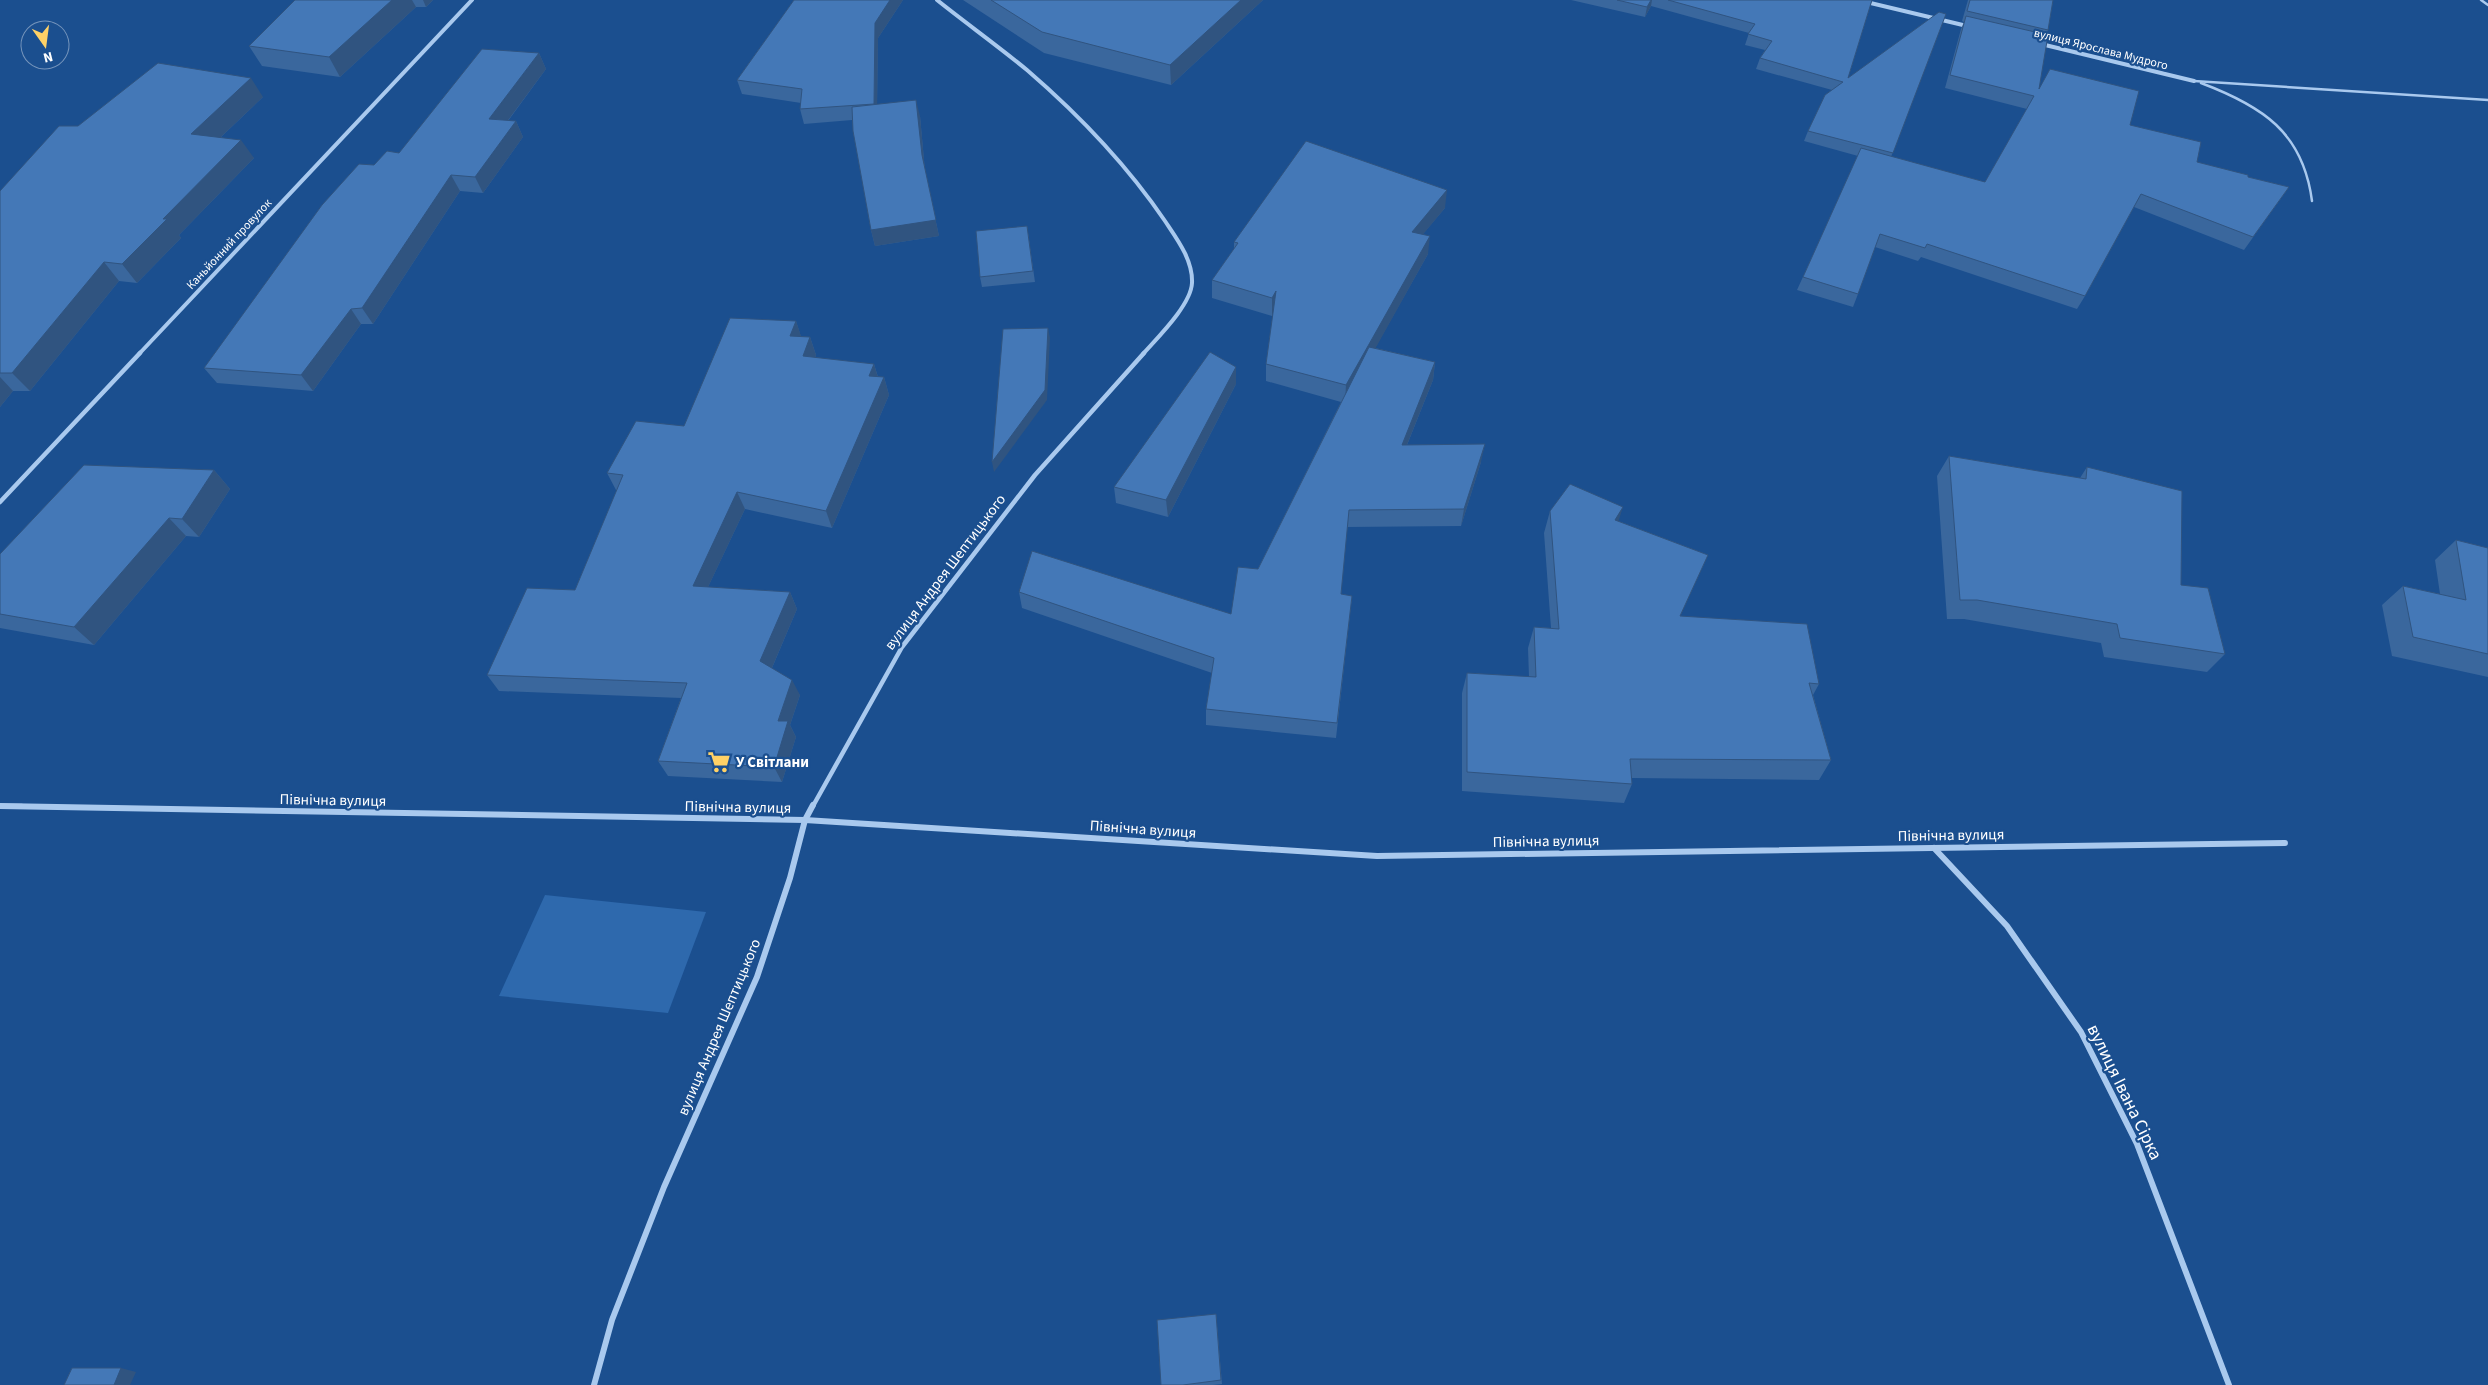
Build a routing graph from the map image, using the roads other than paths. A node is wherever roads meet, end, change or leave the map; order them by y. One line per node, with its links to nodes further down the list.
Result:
1 (472, 0): 11 (street, Каньйонний провулок)
2 (937, 0): 13 (street, вулиця Андрея Шептицького)
3 (1858, 0): 6 (street)
4 (2481, 0): 5 (lane)
5 (2488, 5)
6 (1973, 28)
7 (2031, 42): 8 (street, вулиця Ярослава Мудрого)
8 (2194, 81): 9 (lane); 10 (lane)
9 (2488, 100)
10 (2312, 201)
11 (0, 502)
12 (0, 806): 13 (street, Північна вулиця)
13 (805, 820): 15 (street, Північна вулиця); 16 (street, вулиця Андрея Шептицького)
14 (2284, 843): 15 (street, Північна вулиця)
15 (1934, 848): 17 (street, вулиця Івана Сірка)
16 (594, 1385)
17 (2229, 1385)

